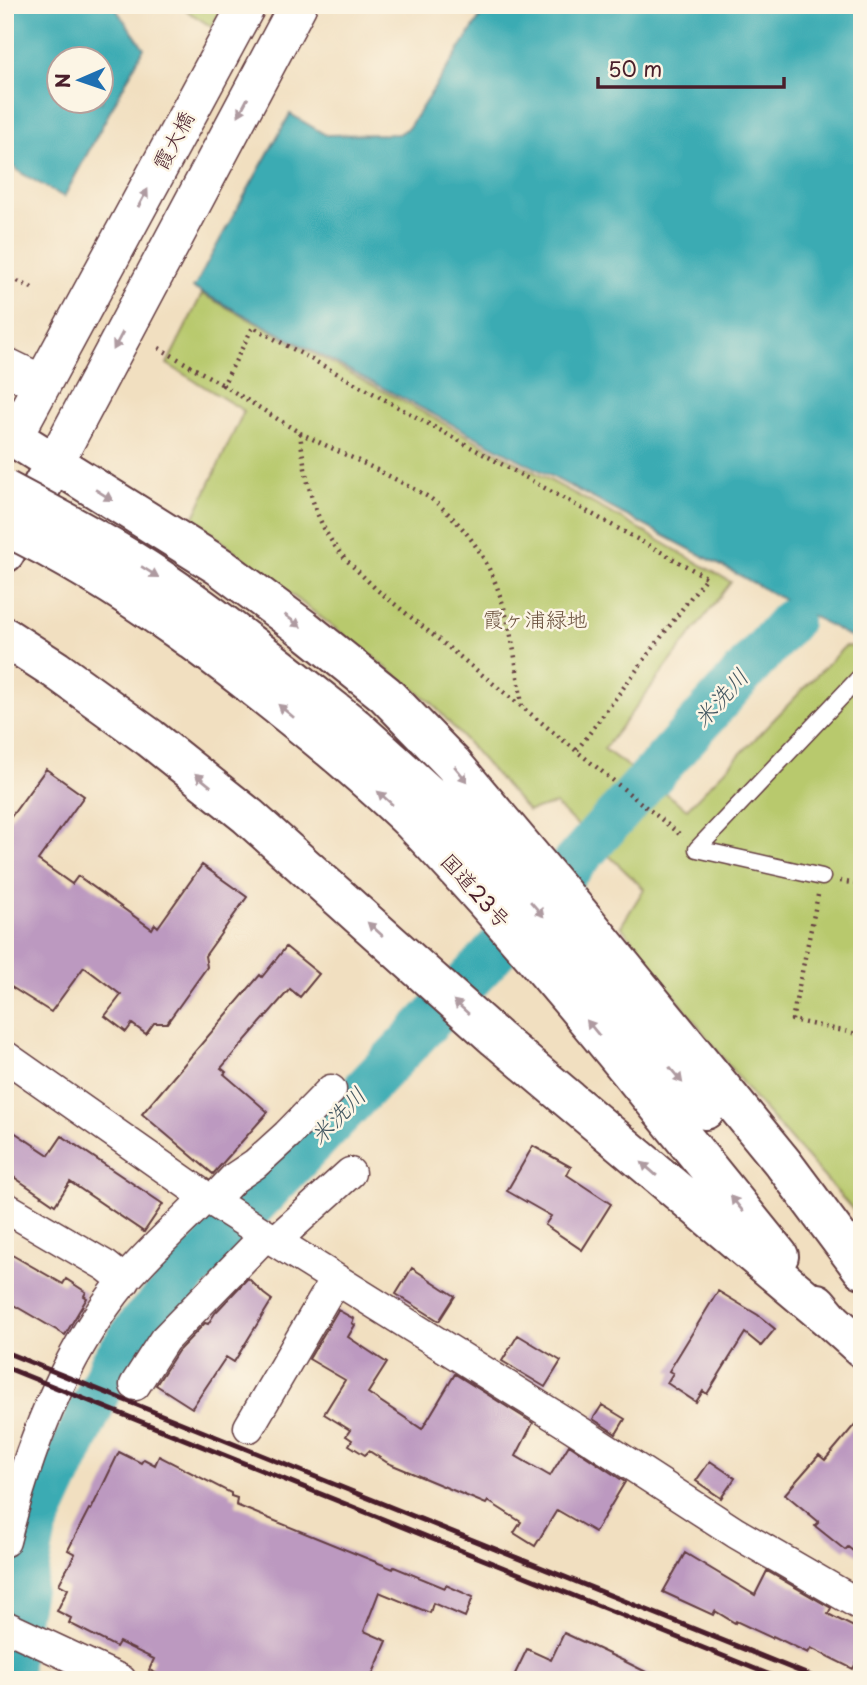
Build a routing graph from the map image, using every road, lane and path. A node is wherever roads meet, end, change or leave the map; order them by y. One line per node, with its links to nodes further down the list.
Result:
1 (298, 5): 11 (street, one-way to 11)
2 (242, 15): 7 (street, 霞大橋, one-way to 2)
3 (5, 275): 4 (path)
4 (32, 288)
5 (159, 348): 8 (path)
6 (5, 366): 7 (street)
7 (42, 384): 10 (street, 霞大橋)
8 (223, 385): 9 (path); 19 (path)
9 (300, 433): 17 (path); 17 (path)
10 (8, 440): 11 (main road)
11 (54, 464): 14 (main road); 21 (main road, one-way to 21)
12 (5, 490): 18 (main road, 国道23号, one-way to 18, bridge)
13 (5, 526): 18 (main road, 国道23号, one-way to 13, bridge)
14 (5, 553)
15 (5, 638): 35 (main road, one-way to 15)
16 (862, 678): 20 (lane)
17 (523, 707): 19 (path)
18 (347, 741): 21 (main road, 国道23号)
19 (577, 750): 20 (path)
20 (698, 849): 22 (lane)
21 (503, 873): 23 (main road, 国道23号)
22 (822, 877): 24 (path)
23 (568, 947): 31 (main road); 34 (main road, 国道23号, one-way to 34); 35 (main road, 国道23号, one-way to 23)
24 (862, 1035)
25 (5, 1056): 28 (street)
26 (331, 1090): 28 (street)
27 (350, 1173): 30 (street)
28 (213, 1200): 30 (street); 33 (street)
29 (5, 1207): 33 (street)
30 (270, 1238): 32 (street); 37 (street)
31 (862, 1269)
32 (335, 1280): 38 (street); 40 (street)
33 (125, 1281): 39 (street)
34 (862, 1292)
35 (833, 1322): 36 (main road, 国道23号)
36 (862, 1349)
37 (135, 1385)
38 (249, 1427)
39 (5, 1541)
40 (862, 1606)
41 (5, 1626): 42 (street)
42 (55, 1659): 43 (street)
43 (121, 1680)

